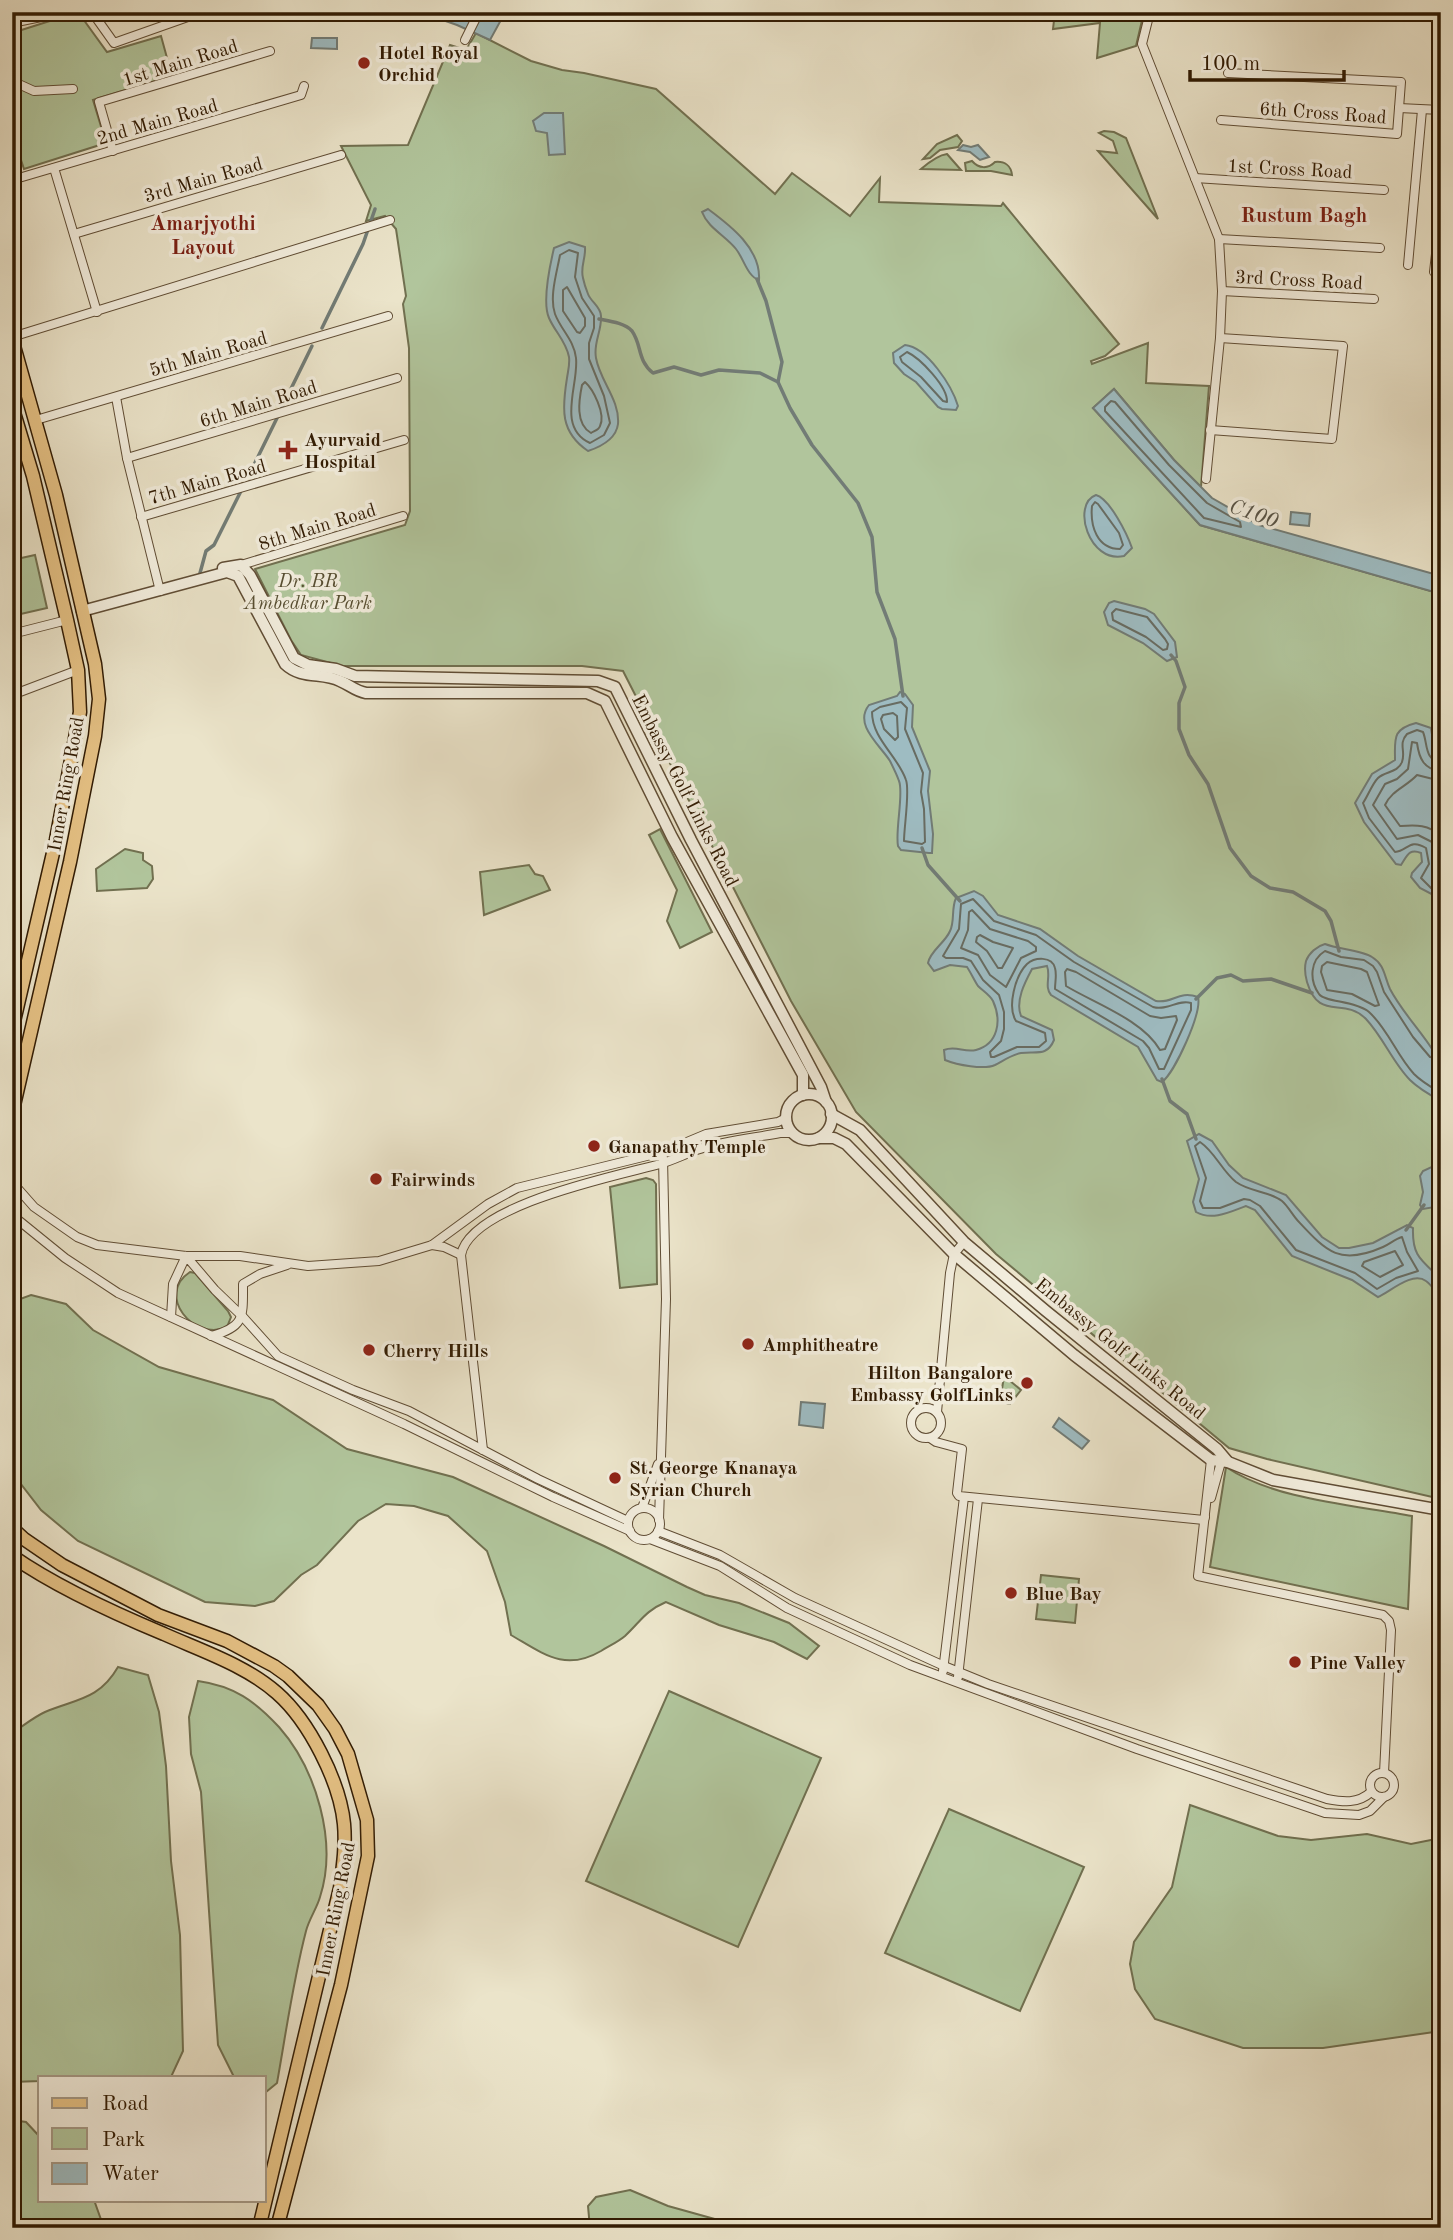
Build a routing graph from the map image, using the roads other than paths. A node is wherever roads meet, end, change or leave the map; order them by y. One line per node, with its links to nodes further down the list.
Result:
1 (44, 12): 6 (street)
2 (92, 12): 3 (street)
3 (202, 12)
4 (479, 12): 7 (street)
5 (1150, 12): 20 (street)
6 (12, 23)
7 (465, 40)
8 (270, 51): 17 (street, 1st Main Road)
9 (1228, 73): 13 (street)
10 (12, 81): 12 (street)
11 (304, 86): 17 (street, 2nd Main Road)
12 (73, 89)
13 (1399, 108): 14 (street); 16 (street, 6th Cross Road)
14 (1422, 110): 15 (street); 28 (street)
15 (1441, 110)
16 (1221, 120)
17 (113, 150): 19 (street, 2nd Main Road)
18 (341, 155): 25 (street, 3rd Main Road)
19 (54, 168): 21 (street, 2nd Main Road); 25 (street)
20 (1195, 178): 22 (street, 1st Cross Road); 26 (street)
21 (12, 180)
22 (1384, 190)
23 (1441, 209): 29 (street)
24 (390, 220): 32 (street)
25 (74, 234): 32 (street)
26 (1219, 239): 27 (street); 30 (street)
27 (1380, 248)
28 (1408, 265)
29 (1434, 272)
30 (1222, 291): 31 (street, 3rd Cross Road); 35 (street)
31 (1374, 299)
32 (97, 312): 34 (street)
33 (388, 316): 37 (street, 5th Main Road)
34 (12, 338): 39 (main road, Inner Ring Road)
35 (1220, 338): 40 (street); 40 (street)
36 (397, 378): 42 (street, 6th Main Road)
37 (116, 397): 39 (street, 5th Main Road); 42 (street)
38 (12, 406): 49 (main road, Inner Ring Road)
39 (36, 420): 48 (main road, Inner Ring Road)
40 (1210, 430): 43 (street)
41 (404, 440): 45 (street, 7th Main Road)
42 (127, 458): 45 (street)
43 (1206, 479)
44 (403, 516): 46 (street, 8th Main Road)
45 (141, 517): 47 (street)
46 (237, 569): 47 (street); 52 (street, Embassy Golf Links Road)
47 (160, 591): 48 (street)
48 (82, 611): 58 (main road, Inner Ring Road)
49 (68, 620): 50 (street); 51 (main road, Inner Ring Road)
50 (12, 634)
51 (78, 670): 53 (street); 54 (main road, Inner Ring Road)
52 (337, 674): 56 (street, Embassy Golf Links Road); 57 (street, Embassy Golf Links Road)
53 (12, 695)
54 (17, 990): 55 (main road, Inner Ring Road)
55 (12, 1030)
56 (803, 1095): 57 (street); 60 (street)
57 (826, 1102): 59 (street)
58 (12, 1114)
59 (831, 1114): 62 (street); 67 (street, Embassy Golf Links Road)
60 (786, 1118): 61 (street); 63 (street)
61 (792, 1133): 62 (street); 64 (street)
62 (819, 1138): 69 (street)
63 (663, 1152): 64 (street); 68 (street)
64 (663, 1163): 70 (street); 82 (street)
65 (12, 1182): 71 (street)
66 (12, 1215): 73 (street)
67 (964, 1242): 69 (street); 75 (street, Embassy Golf Links Road)
68 (432, 1245): 70 (street); 72 (street)
69 (954, 1254): 77 (street); 78 (street)
70 (461, 1255): 81 (street)
71 (186, 1256): 72 (street); 73 (street); 74 (street)
72 (290, 1265): 74 (street)
73 (172, 1317): 76 (street)
74 (243, 1317): 76 (street); 81 (street)
75 (1074, 1334): 77 (street); 80 (street, Embassy Golf Links Road)
76 (210, 1336): 92 (street)
77 (1065, 1347): 83 (street)
78 (937, 1412): 79 (street); 79 (street)
79 (930, 1438): 84 (street)
80 (1217, 1449): 83 (street, Embassy Golf Links Road); 83 (street)
81 (483, 1450): 90 (street)
82 (660, 1458): 86 (street); 88 (street)
83 (1220, 1461): 87 (street, Embassy Golf Links Road); 89 (street)
84 (964, 1497): 85 (street); 96 (street)
85 (978, 1499): 89 (street); 97 (street)
86 (642, 1508): 88 (street); 90 (street)
87 (1441, 1510)
88 (659, 1520): 93 (street)
89 (1204, 1520): 100 (street)
90 (628, 1521): 92 (street)
91 (12, 1528): 104 (main road, Inner Ring Road)
92 (630, 1531): 94 (street)
93 (658, 1531): 94 (street); 96 (street)
94 (650, 1539): 98 (street)
95 (12, 1556): 103 (main road, Inner Ring Road)
96 (944, 1667): 97 (street); 98 (street)
97 (959, 1672): 99 (street); 101 (street)
98 (941, 1677): 99 (street)
99 (956, 1683): 102 (street)
100 (1384, 1773): 101 (street); 102 (street)
101 (1371, 1792): 102 (street)
102 (1384, 1797)
103 (294, 2087): 104 (main road); 105 (main road, Inner Ring Road)
104 (312, 2092): 108 (main road, Inner Ring Road)
105 (266, 2200)
106 (265, 2202): 107 (main road, Inner Ring Road)
107 (259, 2228)
108 (277, 2228)

